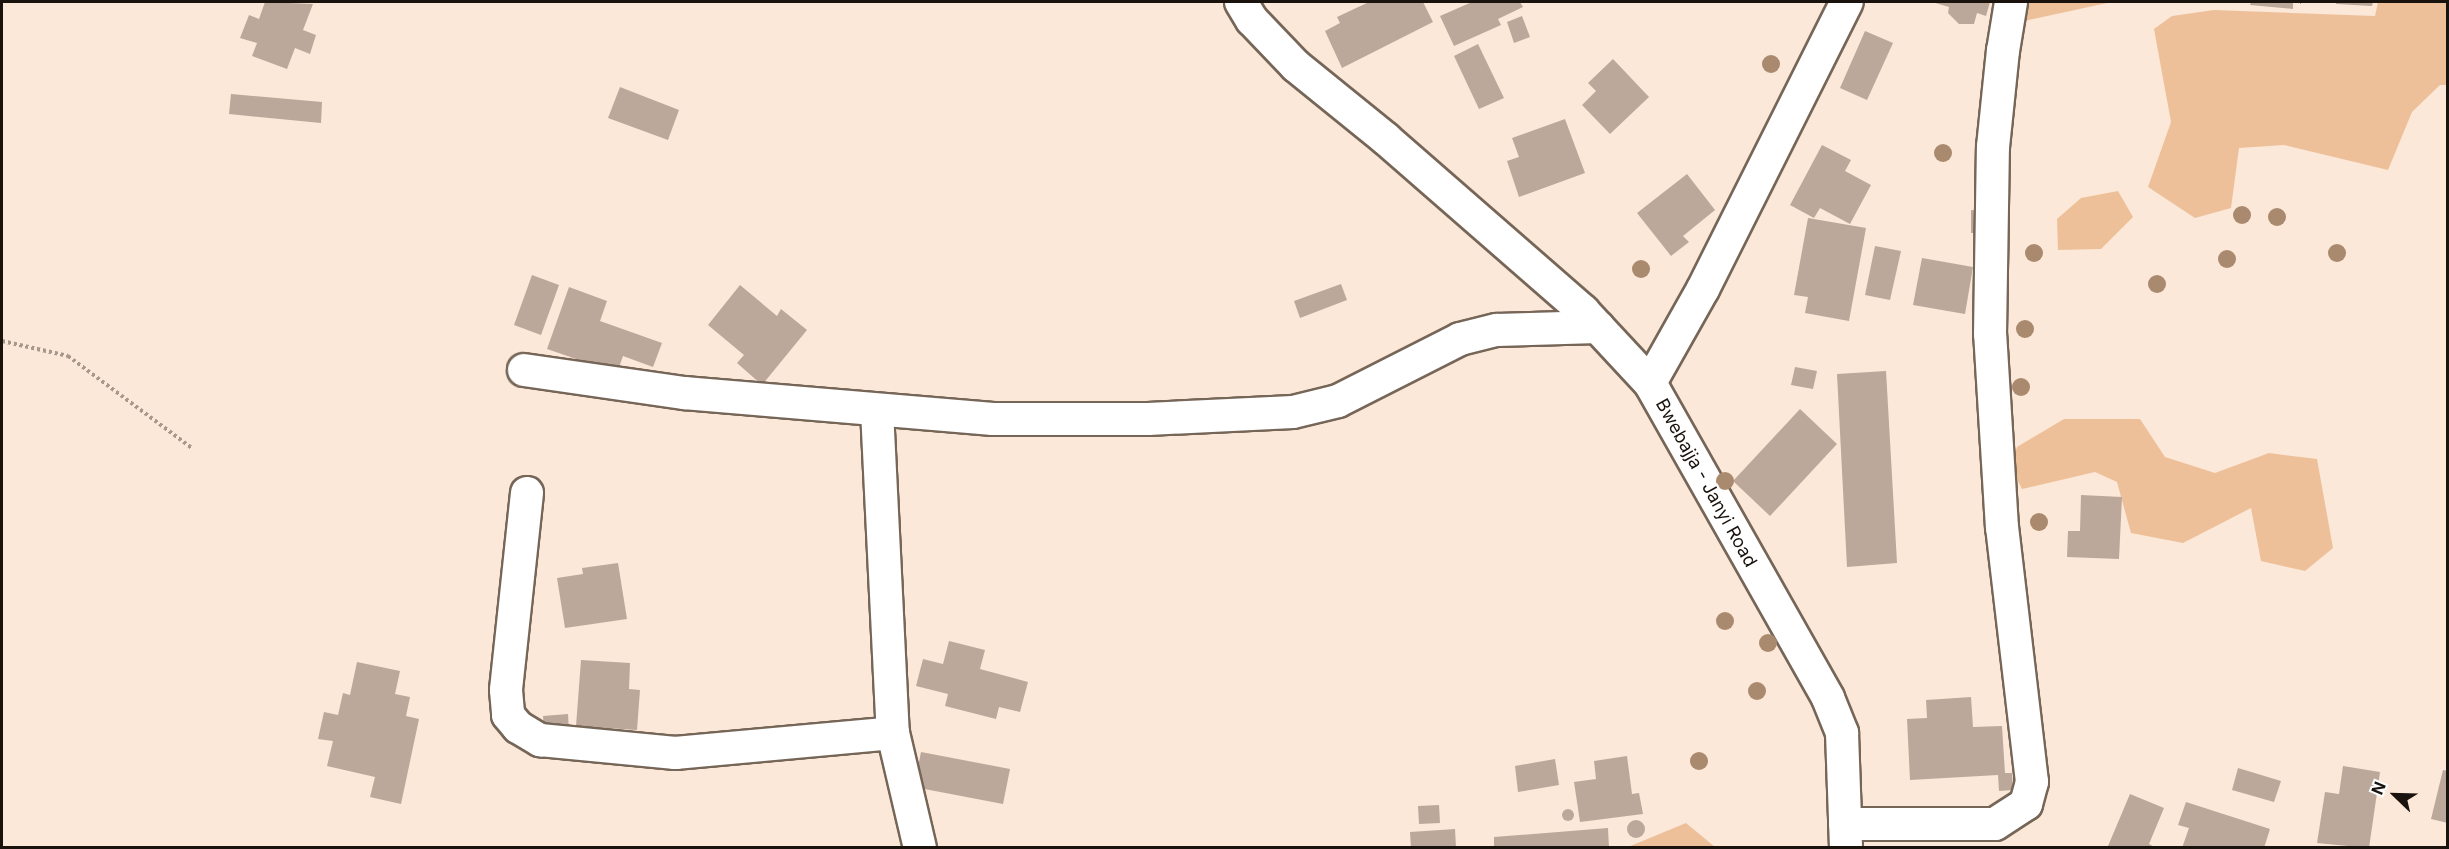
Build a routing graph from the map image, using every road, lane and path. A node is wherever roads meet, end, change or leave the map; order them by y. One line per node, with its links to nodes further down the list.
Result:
1 (1240, 2): 4 (street)
2 (1847, 2): 7 (street, Bwebajja - Janyi Road)
3 (2011, 2): 12 (street)
4 (1598, 327): 7 (street); 8 (street)
5 (2, 341): 9 (path)
6 (524, 370): 8 (street)
7 (1650, 383): 12 (street, Bwebajja - Janyi Road)
8 (878, 410): 11 (street)
9 (192, 448)
10 (527, 492): 11 (street)
11 (893, 733): 13 (street)
12 (1845, 836)
13 (920, 848)

